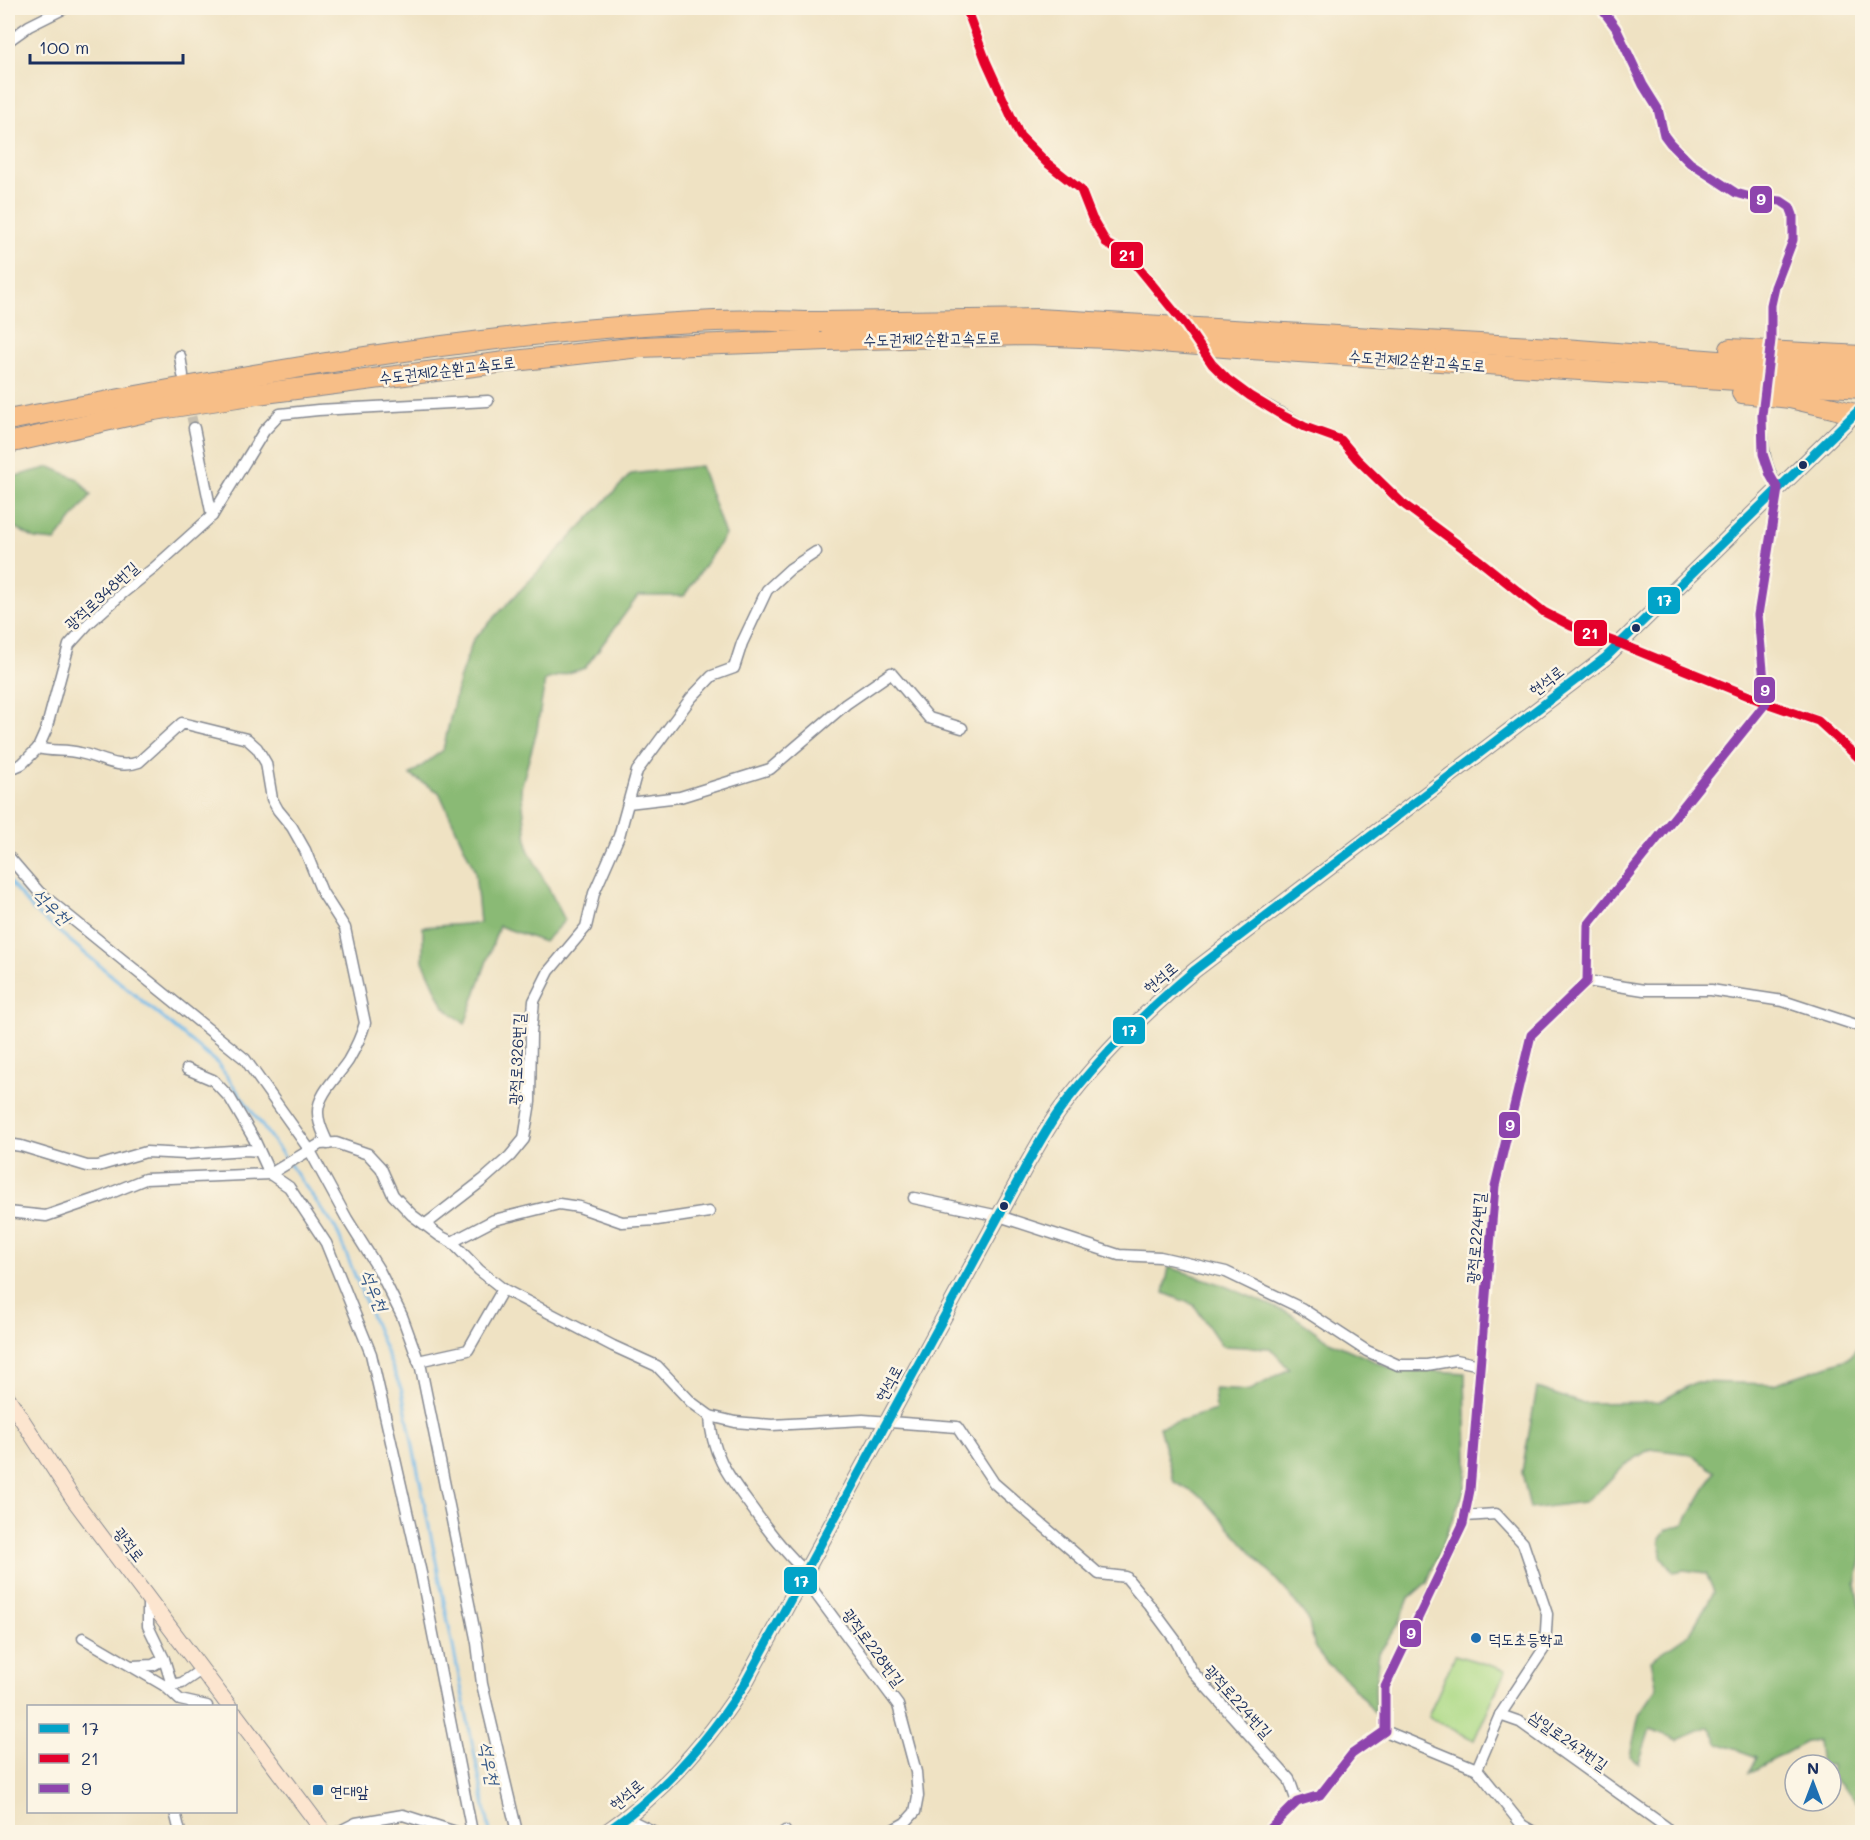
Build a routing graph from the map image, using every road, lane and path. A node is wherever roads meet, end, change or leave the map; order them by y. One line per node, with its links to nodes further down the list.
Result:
1 (65, 8): 4 (street)
2 (966, 8): 21 (street)
3 (1601, 8): 6 (street)
4 (8, 41)
5 (1250, 340): 8 (highway, 수도권제2순환고속도로); 10 (highway, 수도권제2순환고속도로); 15 (highway, 수도권제2순환고속도로, bridge); 17 (highway, 수도권제2순환고속도로, bridge)
6 (1771, 340)
7 (180, 356): 9 (street)
8 (1423, 361): 10 (highway, 수도권제2순환고속도로); 14 (highway, bridge)
9 (183, 375)
10 (1859, 375)
11 (488, 401): 19 (street, 광적로348번길)
12 (1863, 407): 18 (street)
13 (1762, 415): 18 (street)
14 (1863, 416)
15 (8, 420)
16 (194, 428): 19 (street)
17 (8, 443)
18 (1778, 489): 21 (street); 22 (street)
19 (212, 516): 24 (street, 광적로348번길)
20 (816, 552): 27 (street, 광적로326번길)
21 (1621, 644): 22 (street); 40 (street, 현석로)
22 (1766, 703): 25 (street); 29 (street)
23 (962, 728): 27 (street)
24 (38, 748): 26 (street, 광적로348번길); 33 (street)
25 (1863, 761)
26 (8, 770)
27 (628, 804): 41 (street, 광적로326번길)
28 (8, 856): 34 (street)
29 (1587, 981): 30 (street); 45 (street, 광적로224번길)
30 (1863, 1027)
31 (187, 1069): 35 (street)
32 (8, 1144): 35 (street)
33 (328, 1144): 34 (street); 41 (street)
34 (309, 1149): 36 (street); 44 (street)
35 (259, 1151): 36 (street)
36 (273, 1173): 38 (street); 73 (street)
37 (914, 1198): 40 (street)
38 (8, 1212)
39 (709, 1212): 42 (street)
40 (999, 1216): 45 (street); 48 (street, 현석로)
41 (426, 1224): 42 (street)
42 (452, 1242): 43 (street)
43 (503, 1289): 44 (street); 47 (street)
44 (418, 1361): 68 (street)
45 (1480, 1365): 49 (street, 광적로224번길)
46 (8, 1398): 52 (street, 광적로)
47 (710, 1416): 48 (street); 51 (street)
48 (887, 1423): 50 (street, 현석로); 51 (street, 현석로)
49 (1465, 1516): 60 (street); 62 (street, 광적로224번길)
50 (1106, 1574): 64 (street, 광적로224번길)
51 (805, 1575): 66 (street, 현석로); 76 (street, 광적로228번길)
52 (148, 1598): 54 (street); 56 (street, 광적로)
53 (83, 1638): 55 (street)
54 (164, 1659): 55 (street); 57 (street)
55 (132, 1666): 57 (street)
56 (201, 1670): 57 (street); 59 (street, 광적로)
57 (168, 1686): 58 (street)
58 (180, 1704)
59 (228, 1705)
60 (1500, 1715): 63 (street); 67 (street, 삼일로247번길)
61 (237, 1717): 70 (street, 광적로)
62 (1385, 1731): 63 (street); 64 (street)
63 (1477, 1769): 78 (street)
64 (1297, 1802): 77 (street)
65 (175, 1813): 69 (street)
66 (626, 1818): 74 (street, 현석로); 75 (street)
67 (1666, 1827)
68 (516, 1832)
69 (180, 1833)
70 (324, 1833)
71 (338, 1833): 72 (street)
72 (456, 1833)
73 (472, 1833)
74 (606, 1833)
75 (655, 1833)
76 (889, 1833)
77 (1267, 1833)
78 (1534, 1833)

